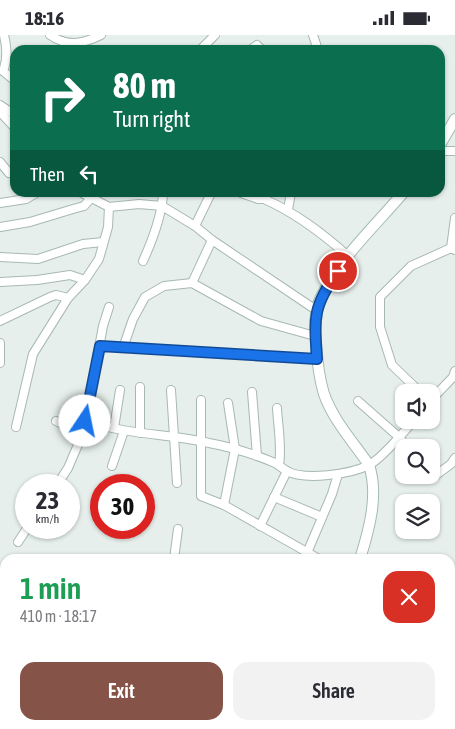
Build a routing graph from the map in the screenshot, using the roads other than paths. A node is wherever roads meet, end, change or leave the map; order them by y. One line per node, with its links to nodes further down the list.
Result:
1 (4, 35): 6 (street)
2 (50, 35): 3 (street)
3 (101, 35)
4 (215, 35): 5 (street)
5 (205, 45)
6 (7, 49): 7 (street); 8 (street)
7 (10, 50)
8 (2, 73)
9 (0, 112): 11 (street)
10 (455, 119): 12 (main road)
11 (10, 123)
12 (445, 136)
13 (0, 162): 14 (street)
14 (10, 172)
15 (29, 197): 22 (street)
16 (163, 197): 23 (street)
17 (209, 197): 27 (street)
18 (267, 197): 25 (street)
19 (290, 197): 25 (street)
20 (400, 197): 32 (main road)
21 (91, 198): 24 (street); 28 (street)
22 (0, 203)
23 (162, 206): 24 (street); 27 (street); 34 (street)
24 (109, 207): 30 (street)
25 (288, 209): 32 (street)
26 (455, 218): 31 (street)
27 (195, 226): 29 (street)
28 (0, 227)
29 (212, 240): 37 (street); 40 (street)
30 (103, 242): 33 (street); 35 (street)
31 (453, 249): 49 (street)
32 (348, 256): 40 (main road)
33 (0, 257)
34 (143, 261)
35 (85, 280): 36 (street); 38 (street)
36 (0, 282)
37 (192, 283): 42 (street); 45 (street)
38 (68, 298): 41 (street); 60 (street)
39 (110, 307): 44 (street)
40 (316, 310): 42 (main road)
41 (0, 321)
42 (316, 336): 46 (main road)
43 (0, 343): 47 (street)
44 (100, 346): 45 (street); 63 (street)
45 (123, 348): 46 (street)
46 (317, 359): 72 (main road)
47 (0, 363)
48 (455, 371): 53 (street)
49 (412, 384)
50 (140, 387): 64 (street)
51 (120, 390): 62 (street)
52 (171, 390): 65 (street)
53 (440, 391)
54 (252, 392): 69 (street)
55 (201, 400): 67 (street)
56 (358, 401): 66 (street)
57 (228, 403): 68 (street)
58 (277, 408): 71 (street)
59 (56, 421): 63 (street)
60 (16, 427)
61 (407, 429): 66 (street)
62 (124, 431): 64 (street); 73 (street)
63 (83, 433): 76 (street)
64 (140, 433): 65 (street)
65 (173, 437): 67 (street); 78 (street)
66 (400, 438): 72 (street)
67 (202, 441): 68 (street); 80 (street)
68 (235, 449): 69 (street); 80 (street)
69 (257, 456): 71 (street)
70 (455, 458): 74 (street)
71 (279, 465): 75 (street)
72 (369, 465): 77 (street); 88 (main road)
73 (112, 466)
74 (440, 470)
75 (287, 471): 77 (street); 79 (street)
76 (64, 474)
77 (338, 474): 81 (street)
78 (177, 483)
79 (274, 497): 81 (street); 82 (street)
80 (224, 505): 82 (street)
81 (322, 517): 86 (street)
82 (260, 526): 86 (street)
83 (178, 529): 87 (street)
84 (20, 539): 85 (street)
85 (18, 542)
86 (306, 553)
87 (175, 554)
88 (361, 554)

